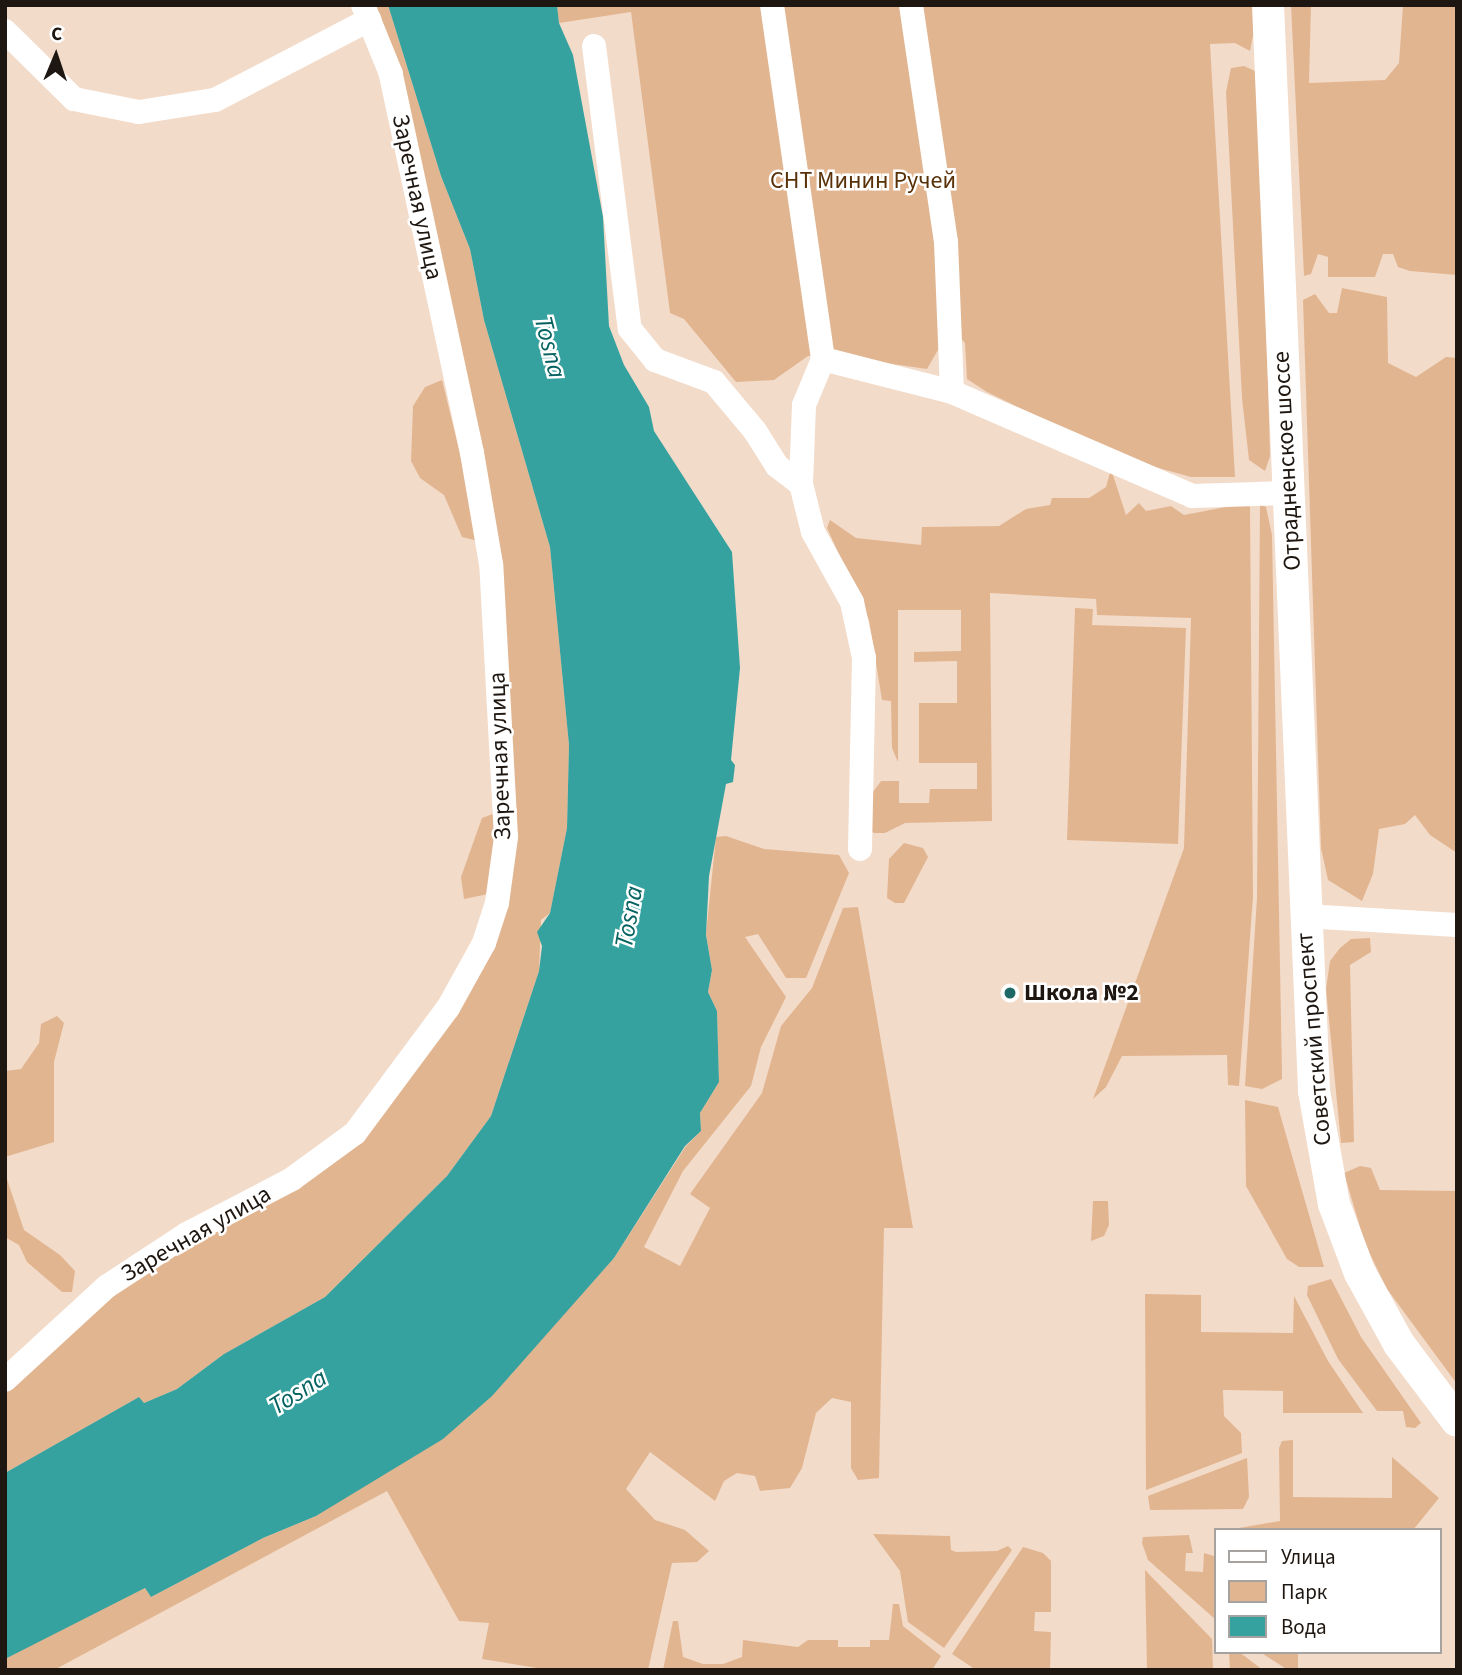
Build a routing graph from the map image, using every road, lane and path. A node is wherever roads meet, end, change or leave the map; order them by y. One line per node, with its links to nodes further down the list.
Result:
1 (772, 5): 7 (street)
2 (911, 5): 8 (street)
3 (1268, 5): 10 (main road, Отрадненское шоссе)
4 (366, 13): 5 (street); 14 (street, Заречная улица)
5 (5, 31)
6 (594, 46): 9 (street)
7 (822, 359): 8 (street); 9 (street)
8 (952, 392): 10 (street)
9 (802, 484): 11 (street)
10 (1290, 493): 12 (main road, Отрадненское шоссе)
11 (860, 849)
12 (1304, 916): 13 (street); 15 (main road, Советский проспект)
13 (1457, 925)
14 (5, 1380)
15 (1457, 1421)

